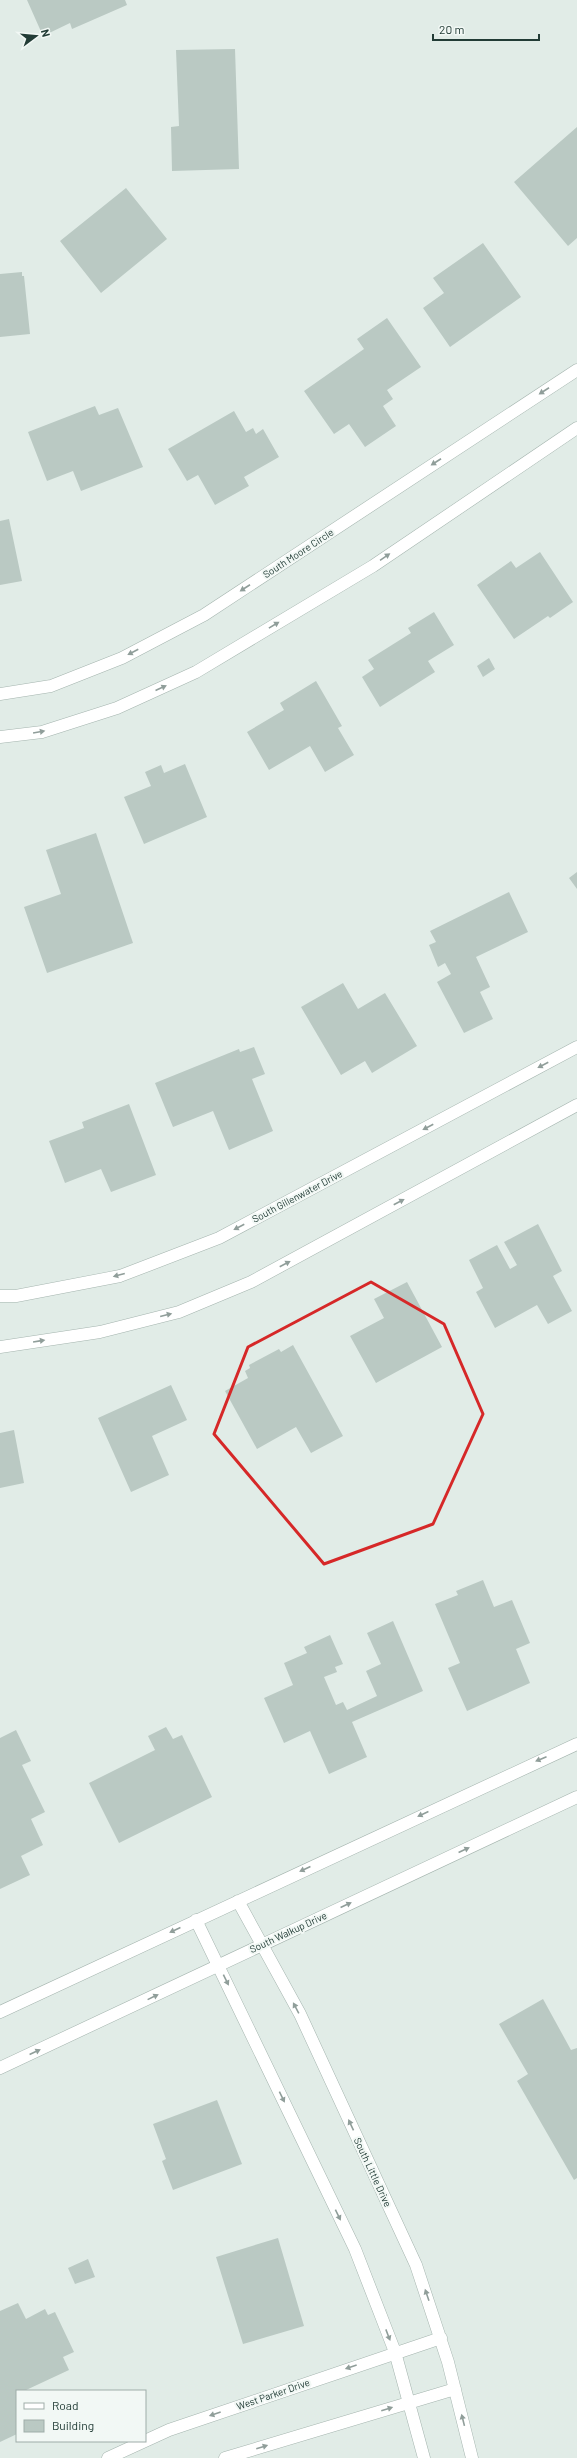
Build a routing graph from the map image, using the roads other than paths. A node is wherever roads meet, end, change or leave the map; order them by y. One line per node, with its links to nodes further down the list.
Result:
1 (577, 370): 3 (street, South Moore Circle, one-way to 3)
2 (577, 428): 4 (street, one-way to 2)
3 (0, 694)
4 (0, 737)
5 (577, 1047): 7 (street, South Gillenwater Drive, one-way to 7)
6 (577, 1105): 8 (street, one-way to 6)
7 (0, 1296)
8 (0, 1347)
9 (577, 1744): 11 (street, one-way to 11)
10 (577, 1797): 13 (street, South Walkup Drive, one-way to 10)
11 (238, 1901): 12 (street); 13 (street, South Little Drive)
12 (196, 1920): 14 (street); 15 (street, one-way to 15)
13 (262, 1944): 14 (street, South Walkup Drive); 17 (street, South Little Drive, one-way to 13)
14 (219, 1965): 16 (street, South Walkup Drive, one-way to 14); 18 (street, one-way to 18)
15 (0, 2012)
16 (0, 2068)
17 (441, 2338): 18 (street, West Parker Drive); 19 (street, South Little Drive)
18 (395, 2352): 20 (street); 21 (street, West Parker Drive, one-way to 21)
19 (455, 2389): 20 (street); 26 (street, South Little Drive, one-way to 19)
20 (409, 2403): 24 (street, one-way to 20); 25 (street)
21 (146, 2441)
22 (143, 2442): 23 (street, West Parker Drive, one-way to 23)
23 (108, 2458)
24 (225, 2458)
25 (424, 2458)
26 (472, 2458)

